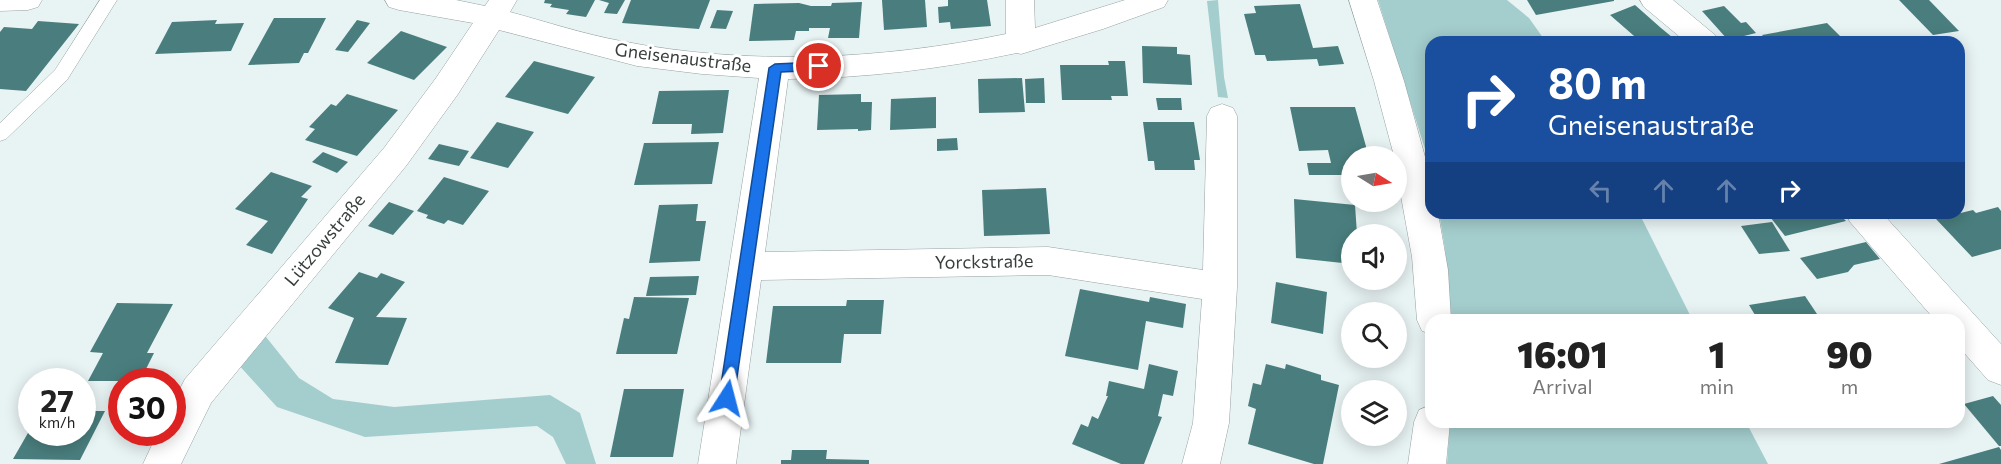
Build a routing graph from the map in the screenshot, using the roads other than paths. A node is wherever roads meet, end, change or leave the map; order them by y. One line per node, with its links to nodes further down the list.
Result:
1 (28, 0): 8 (street)
2 (109, 0): 14 (lane)
3 (399, 0): 9 (street, Gneisenaustraße)
4 (1020, 0): 11 (street)
5 (1154, 0): 11 (street, Gneisenaustraße)
6 (1363, 0): 18 (street)
7 (1654, 0): 10 (street)
8 (0, 1)
9 (498, 9): 12 (street, Gneisenaustraße); 23 (street, Lützowstraße)
10 (1698, 36)
11 (1021, 44): 12 (street, Gneisenaustraße)
12 (775, 68): 16 (street)
13 (1222, 116): 17 (street)
14 (0, 134)
15 (1867, 219): 19 (street)
16 (747, 266): 17 (street, Yorckstraße); 24 (street)
17 (1220, 287): 25 (street)
18 (1434, 314)
19 (1952, 314)
20 (1965, 329): 21 (street)
21 (2001, 369)
22 (1431, 428): 26 (street)
23 (162, 464)
24 (717, 464)
25 (1201, 464)
26 (1426, 464)

